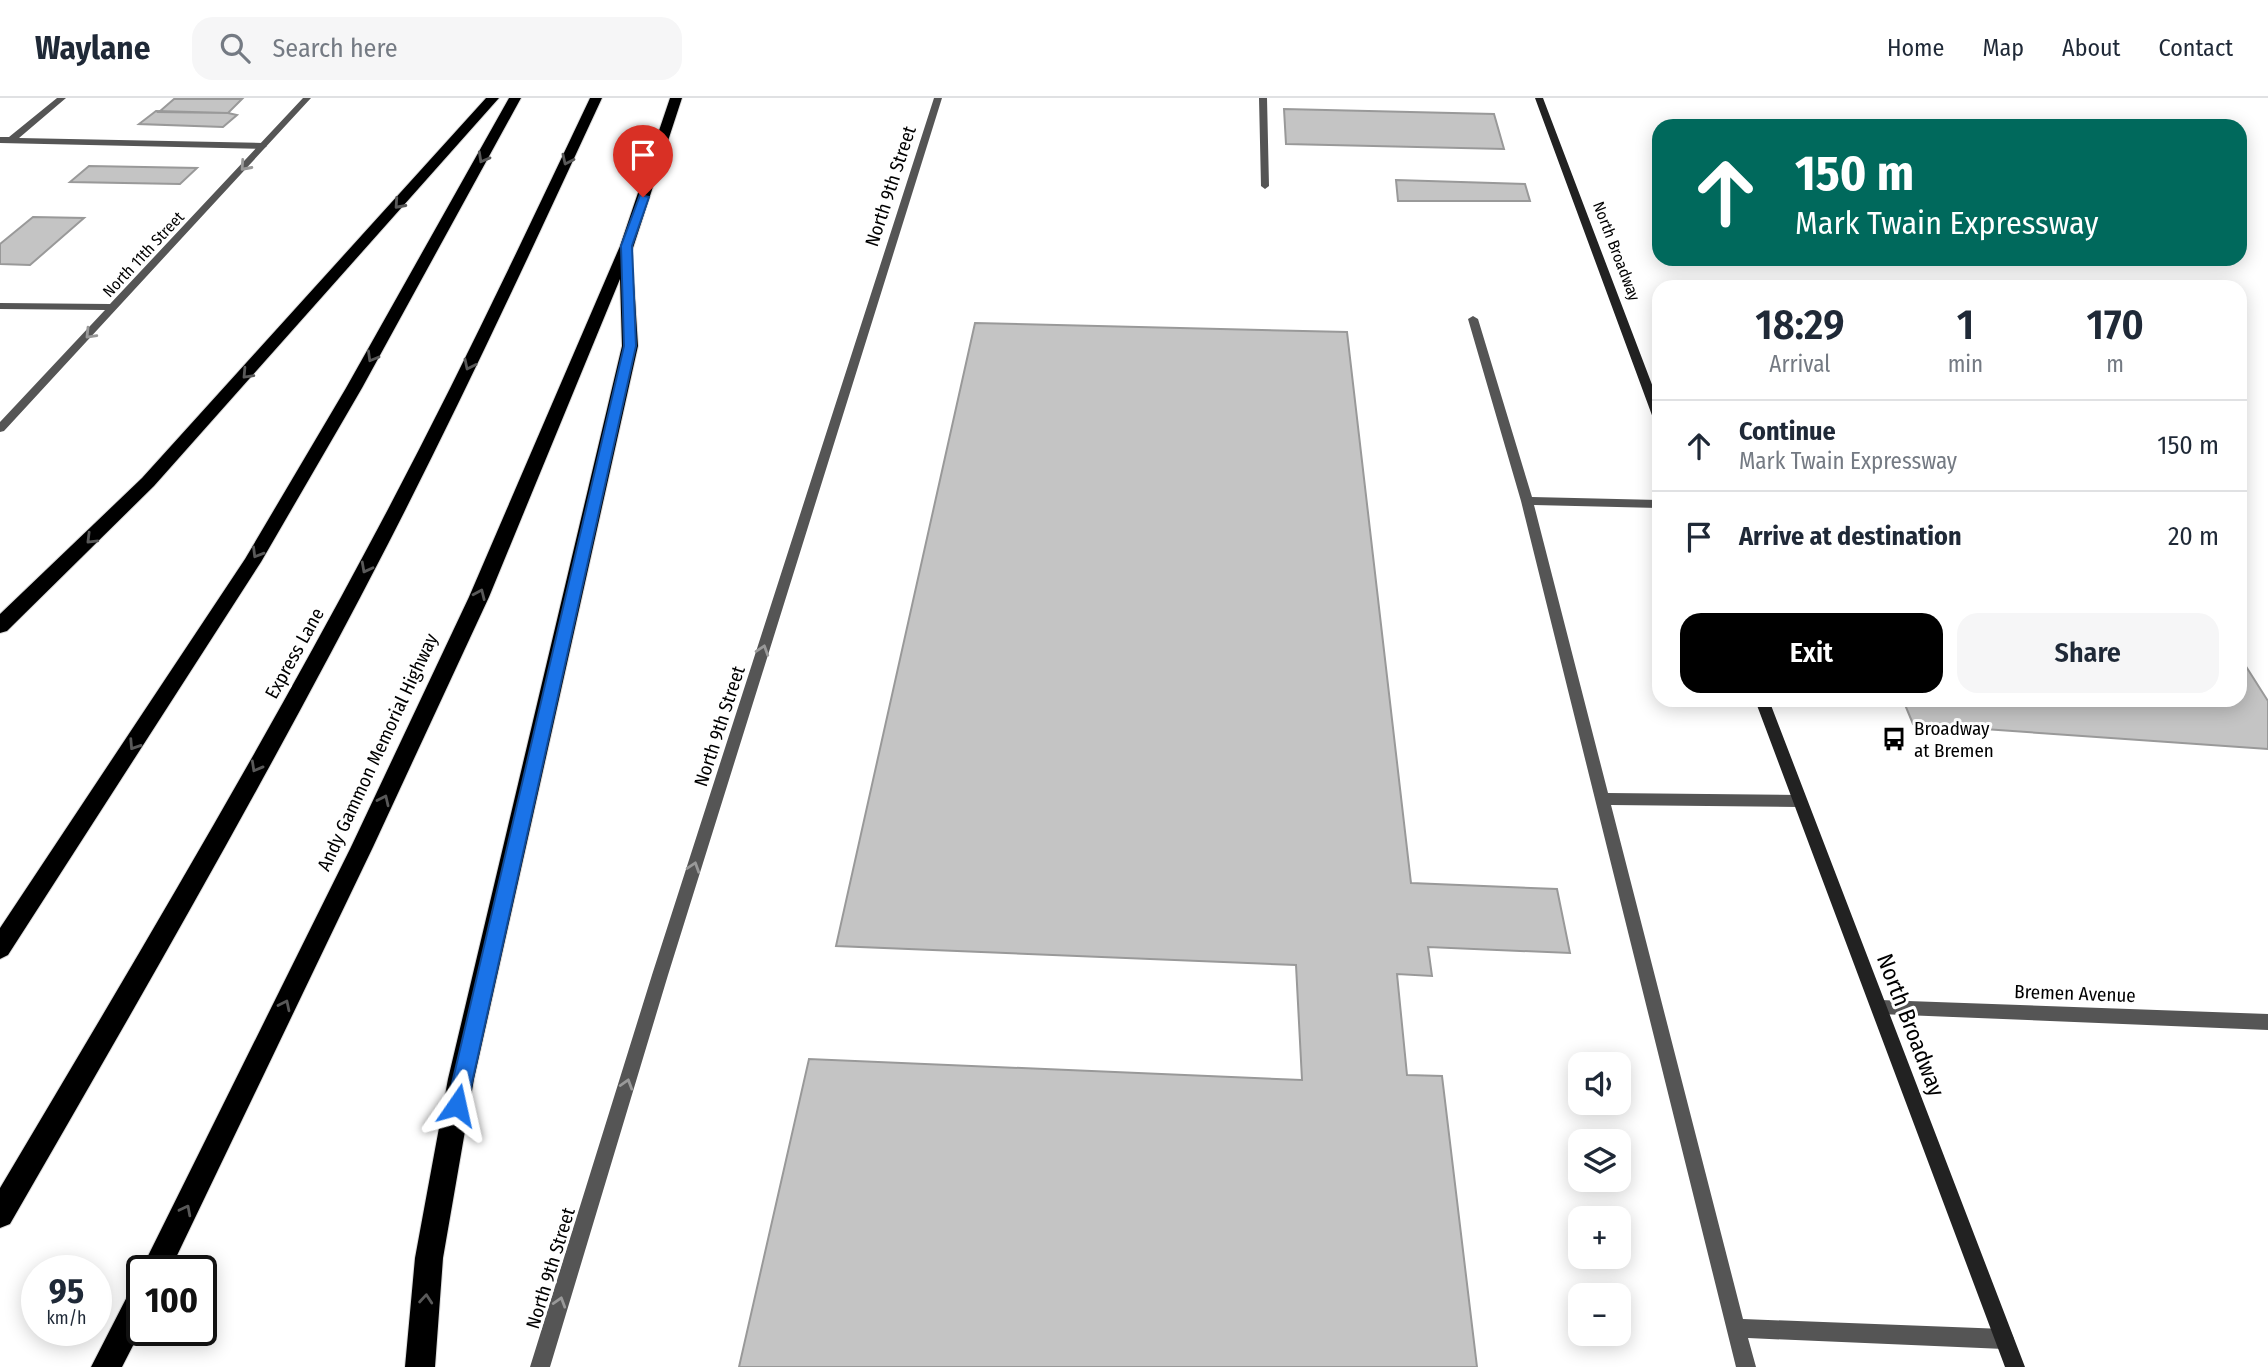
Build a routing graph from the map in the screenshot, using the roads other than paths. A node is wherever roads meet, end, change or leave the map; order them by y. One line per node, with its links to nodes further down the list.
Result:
1 (62, 98): 11 (street)
2 (307, 98): 12 (street, North 11th Street)
3 (493, 98): 22 (highway, one-way to 22)
4 (516, 98): 26 (highway, one-way to 26)
5 (596, 98): 29 (highway, Express Lane, one-way to 29)
6 (677, 98): 14 (highway, Andy Gammon Memorial Highway)
7 (938, 98): 36 (street, North 9th Street, one-way to 7)
8 (1263, 98): 13 (street)
9 (1539, 98): 18 (main road, North Broadway)
10 (0, 140): 11 (street)
11 (11, 140): 12 (street)
12 (263, 146): 16 (street, North 11th Street, one-way to 16)
13 (1265, 186)
14 (627, 246): 30 (highway, Andy Gammon Memorial Highway, one-way to 14); 35 (highway, one-way to 14)
15 (0, 306): 16 (street)
16 (116, 307): 19 (street, North 11th Street, one-way to 19)
17 (1474, 319): 20 (street)
18 (1652, 399)
19 (0, 429)
20 (1527, 501): 21 (street); 24 (street)
21 (1652, 504)
22 (0, 626)
23 (1765, 707): 25 (main road, North Broadway)
24 (1602, 799): 25 (street); 32 (street)
25 (1799, 801): 27 (main road, North Broadway)
26 (0, 948)
27 (1880, 1007): 28 (street, Bremen Avenue); 33 (main road, North Broadway)
28 (2268, 1022)
29 (0, 1214)
30 (162, 1255)
31 (126, 1328): 34 (highway)
32 (1736, 1328): 33 (street); 37 (street)
33 (2004, 1339): 38 (main road, North Broadway)
34 (106, 1367)
35 (420, 1367)
36 (540, 1367)
37 (1746, 1367)
38 (2015, 1367)

